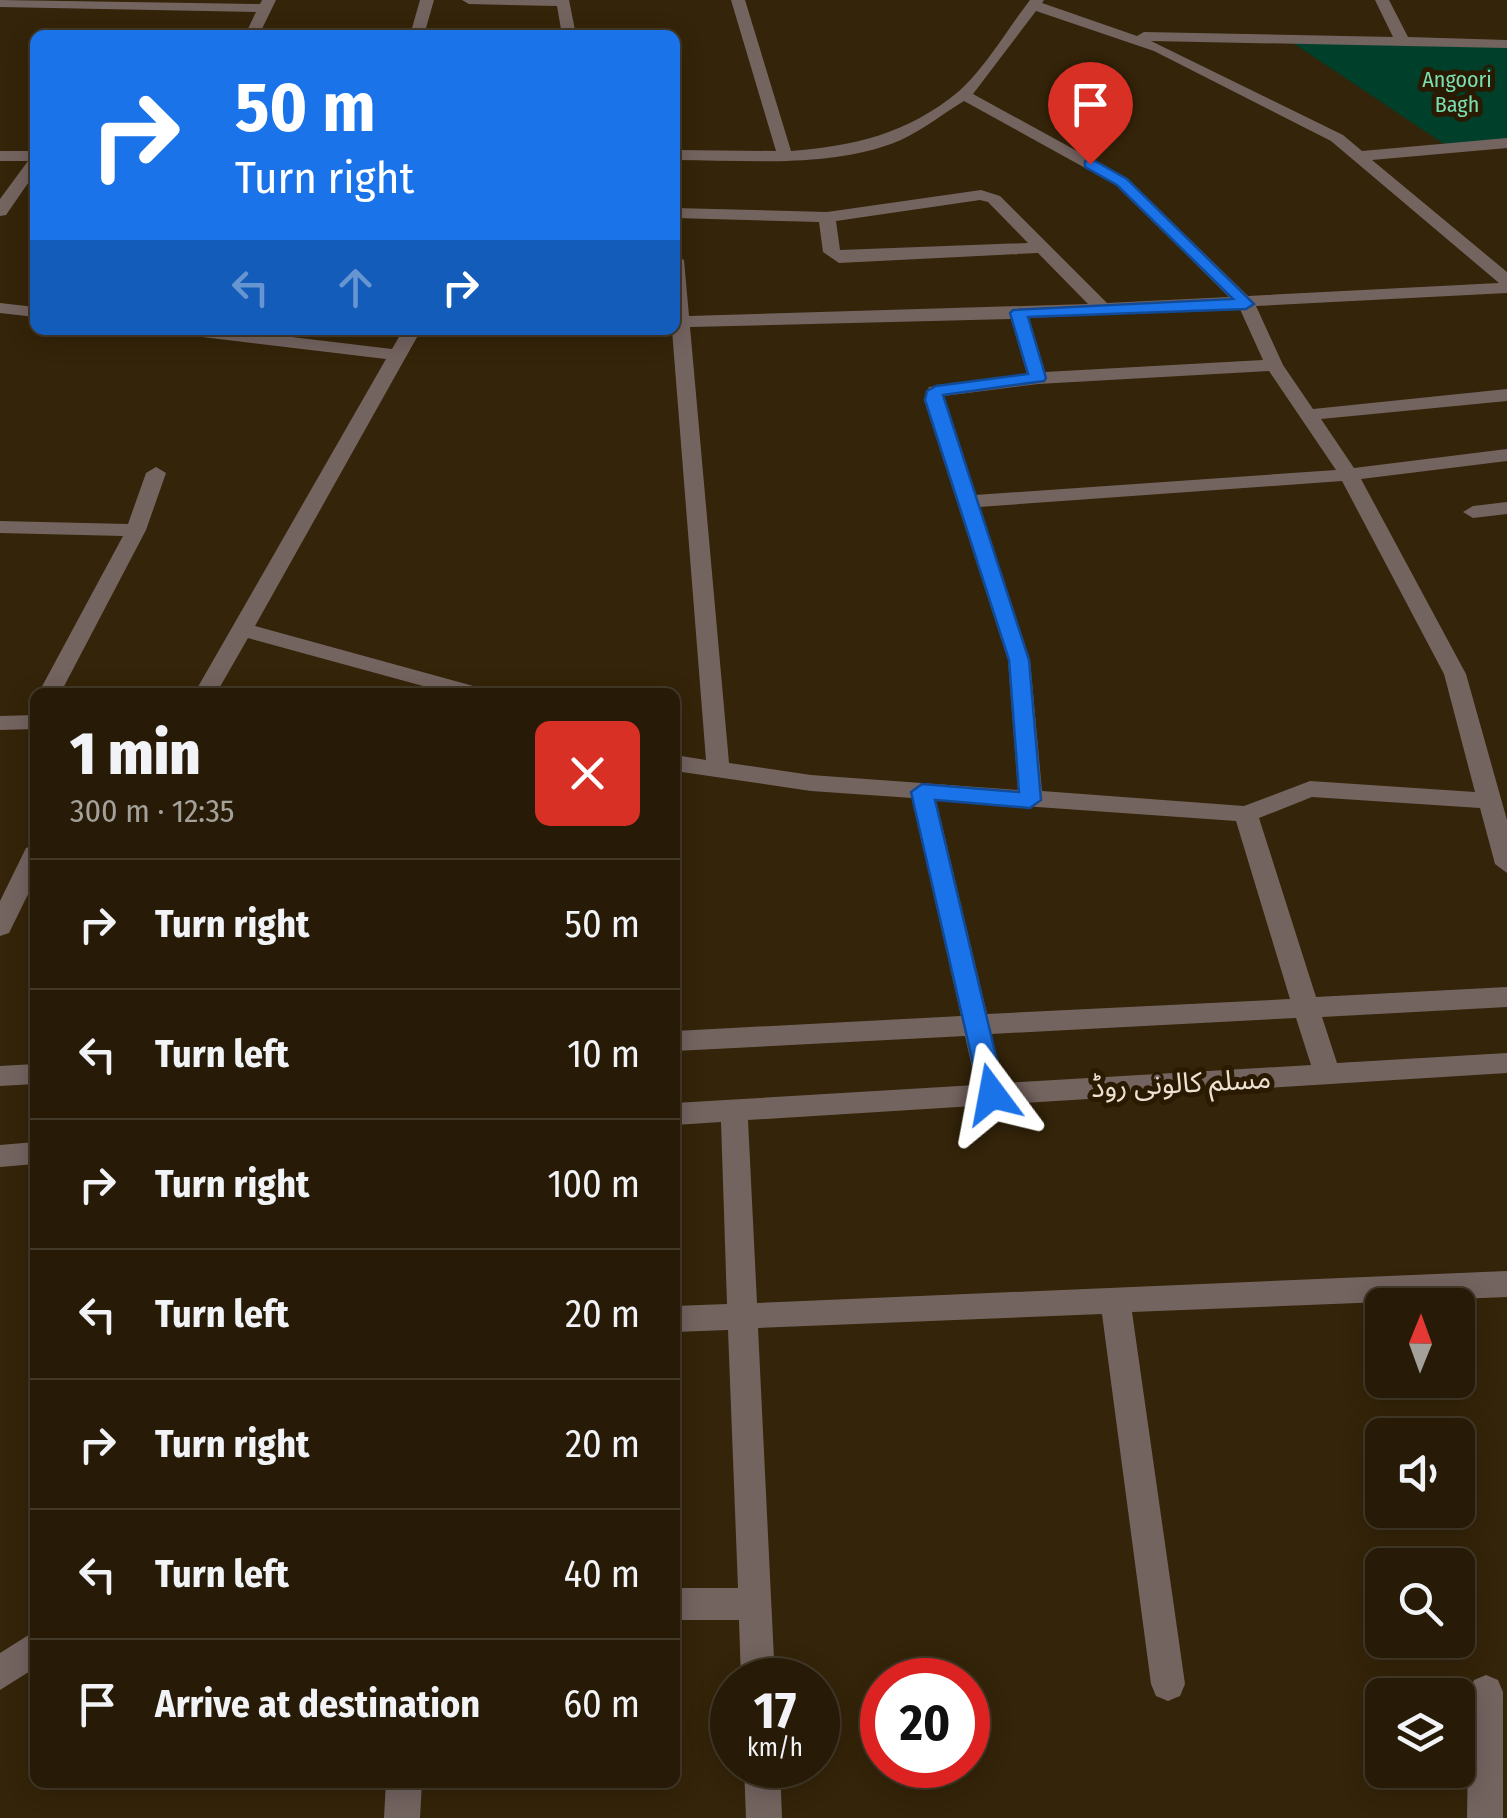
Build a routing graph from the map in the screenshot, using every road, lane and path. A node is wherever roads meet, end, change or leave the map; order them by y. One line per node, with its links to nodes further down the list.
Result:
1 (427, 0): 9 (street)
2 (469, 0): 10 (street)
3 (738, 0): 18 (street)
4 (1382, 0): 12 (street)
5 (0, 3): 7 (street)
6 (1037, 3): 11 (street); 14 (street)
7 (268, 4): 8 (street)
8 (255, 30)
9 (418, 30)
10 (568, 30)
11 (1124, 36): 12 (street); 19 (street)
12 (1403, 42): 13 (street)
13 (1507, 44)
14 (964, 95): 18 (street); 27 (street)
15 (1507, 143): 19 (street)
16 (680, 155): 18 (street)
17 (0, 156): 20 (street)
18 (785, 156)
19 (1359, 156): 26 (street)
20 (30, 159)
21 (30, 166): 22 (street)
22 (0, 210)
23 (680, 213): 24 (street)
24 (827, 218): 25 (street); 25 (street)
25 (1040, 248): 29 (street)
26 (1507, 284): 27 (street)
27 (1246, 304): 29 (street); 37 (street)
28 (0, 308): 30 (street)
29 (1102, 308): 31 (street)
30 (30, 311)
31 (1018, 313): 32 (street); 38 (street)
32 (680, 322)
33 (228, 335): 36 (street)
34 (409, 335): 36 (street)
35 (679, 335): 56 (street)
36 (398, 355): 49 (street)
37 (1274, 365): 38 (street); 40 (street)
38 (1038, 378): 44 (street)
39 (1507, 396): 40 (street)
40 (1308, 414): 43 (street)
41 (1507, 455): 43 (street)
42 (156, 473): 48 (street)
43 (1349, 474): 44 (street); 59 (street)
44 (966, 502): 58 (street)
45 (1507, 508): 46 (street)
46 (1473, 512)
47 (0, 527): 48 (street)
48 (136, 530): 50 (street)
49 (242, 629): 51 (street); 52 (street)
50 (52, 688)
51 (208, 688)
52 (454, 688)
53 (30, 722): 54 (street)
54 (0, 723)
55 (680, 764): 56 (street)
56 (718, 770): 57 (street)
57 (922, 792): 58 (street); 66 (street)
58 (1030, 800): 60 (street)
59 (1492, 801): 60 (street); 62 (street)
60 (1246, 814): 65 (street)
61 (30, 864): 63 (street)
62 (1507, 864)
63 (0, 927)
64 (1507, 997): 65 (street)
65 (1307, 1008): 66 (street); 70 (street)
66 (976, 1026): 67 (street); 72 (street)
67 (680, 1041)
68 (1507, 1062): 70 (street, مسلم کالونی روڈ)
69 (30, 1074): 71 (street)
70 (1327, 1074): 72 (street, مسلم کالونی روڈ)
71 (0, 1076)
72 (992, 1094): 73 (street, مسلم کالونی روڈ)
73 (734, 1110): 74 (street, مسلم کالونی روڈ); 79 (street)
74 (680, 1114)
75 (30, 1153): 76 (street)
76 (0, 1156)
77 (1507, 1284): 78 (street)
78 (1115, 1301): 79 (street); 86 (street)
79 (743, 1318): 80 (street); 82 (street)
80 (680, 1319)
81 (680, 1604): 82 (street)
82 (754, 1604): 84 (street)
83 (30, 1652): 85 (street)
84 (757, 1658)
85 (0, 1673)
86 (1168, 1684)
87 (1486, 1692): 92 (street)
88 (404, 1788): 90 (street)
89 (763, 1788): 91 (street)
90 (402, 1818)
91 (764, 1818)
92 (1485, 1818)

